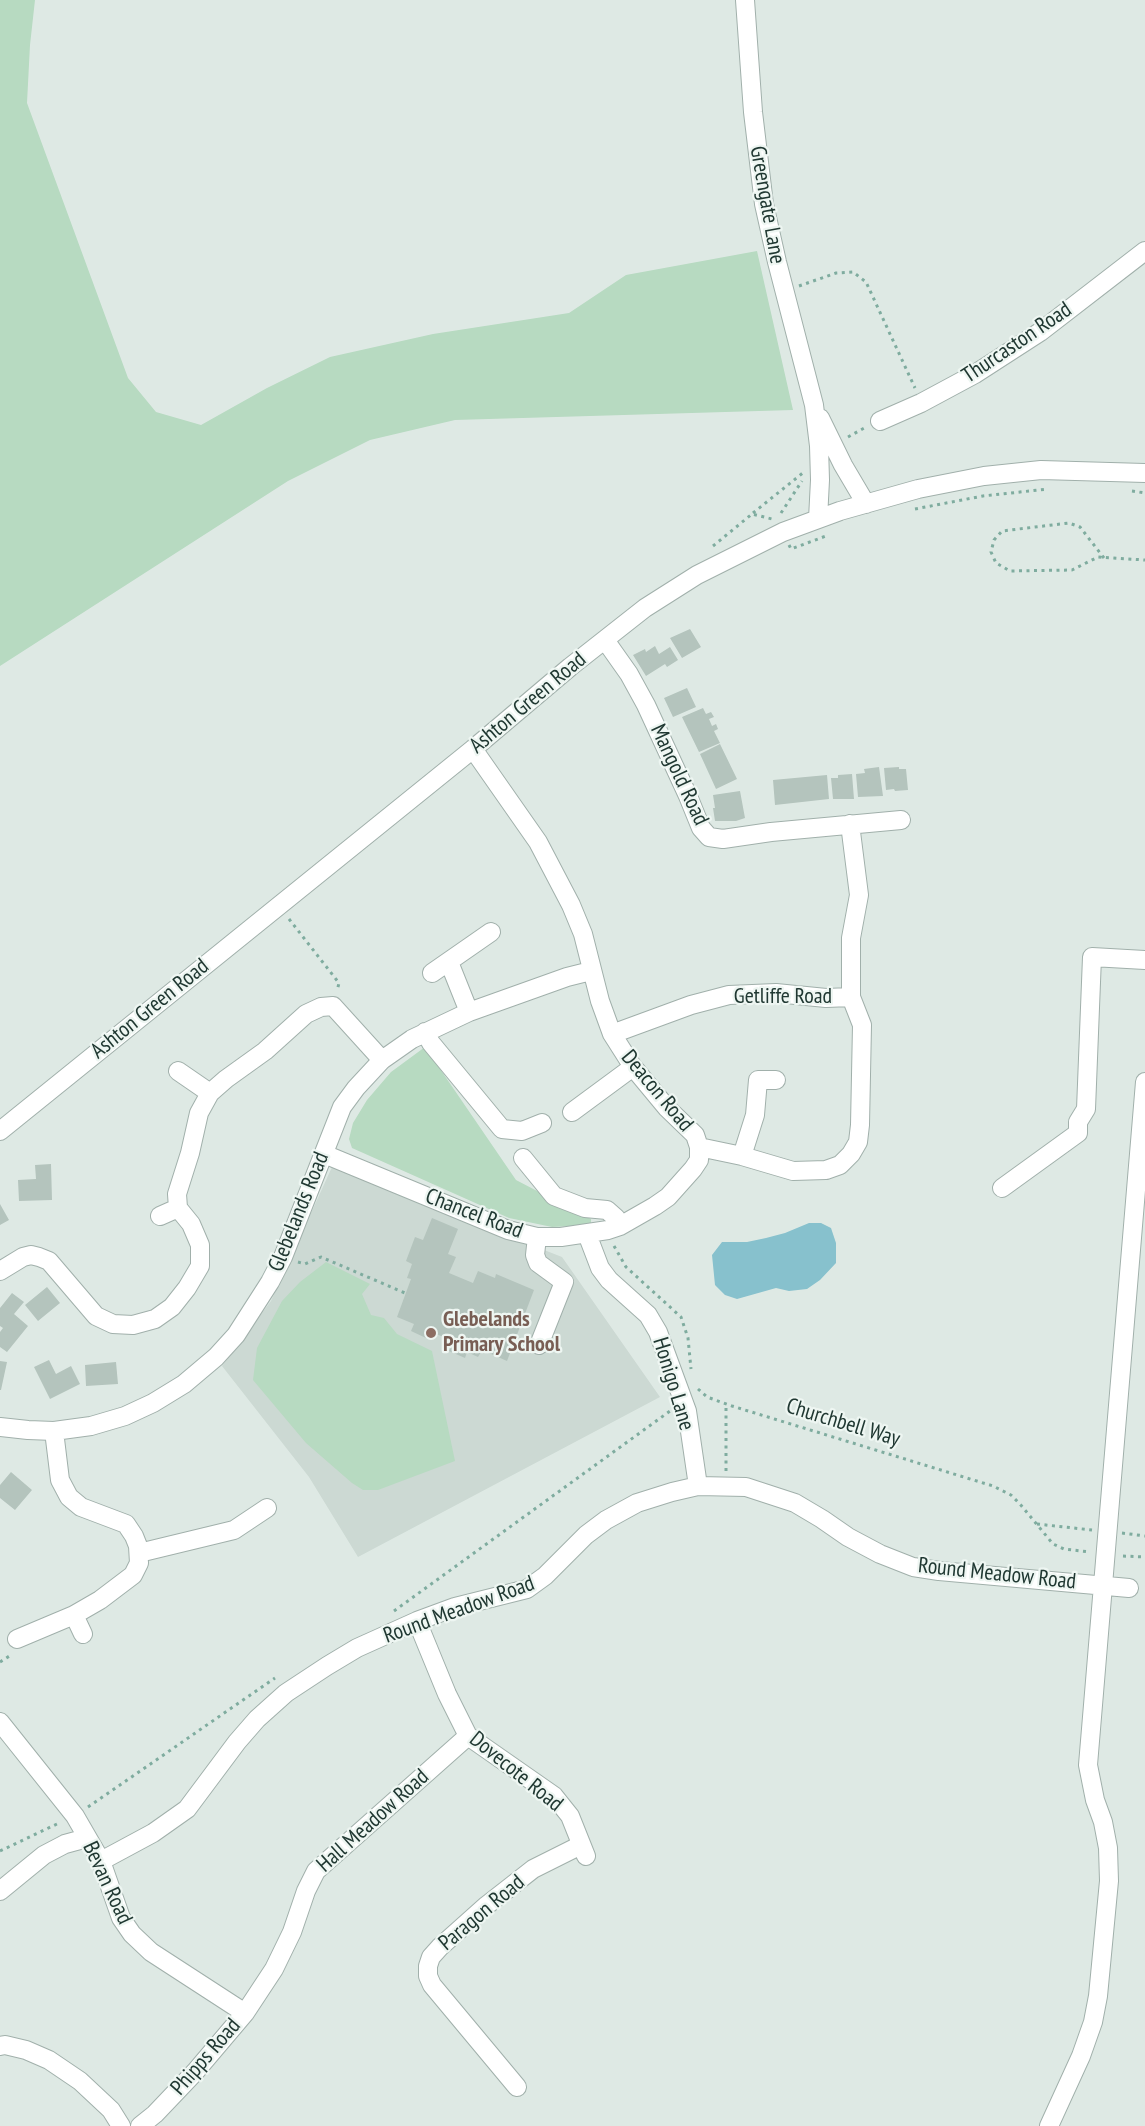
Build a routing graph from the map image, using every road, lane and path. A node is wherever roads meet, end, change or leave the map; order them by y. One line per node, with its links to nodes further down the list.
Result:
1 (745, 0): 3 (street, Greengate Lane)
2 (1145, 251): 4 (street, Thurcaston Road)
3 (784, 291): 4 (path); 5 (street, Greengate Lane)
4 (921, 403): 6 (street, Thurcaston Road)
5 (814, 405): 7 (street, Greengate Lane); 16 (street, Greengate Lane)
6 (880, 421): 7 (path)
7 (834, 446): 13 (street, Greengate Lane)
8 (812, 465): 15 (path)
9 (1145, 473): 13 (street, Ashton Green Road)
10 (1050, 488): 14 (path)
11 (1122, 489): 12 (path)
12 (1145, 493)
13 (866, 504): 16 (street, Ashton Green Road)
14 (906, 512)
15 (752, 514)
16 (818, 519): 17 (street, Ashton Green Road)
17 (783, 532): 18 (path); 21 (street, Ashton Green Road)
18 (830, 535)
19 (1104, 558): 19 (path); 20 (path)
20 (1145, 560)
21 (605, 640): 22 (street, Ashton Green Road); 24 (street, Mangold Road)
22 (473, 749): 25 (street, Ashton Green Road); 29 (street, Deacon Road)
23 (901, 820): 24 (street, Mangold Road)
24 (850, 824): 31 (street)
25 (278, 906): 32 (path); 44 (street, Ashton Green Road)
26 (491, 932): 28 (street)
27 (1145, 960): 49 (street)
28 (449, 962): 30 (street); 33 (street)
29 (591, 971): 33 (street, Glebelands Road); 35 (street, Deacon Road)
30 (432, 973)
31 (851, 997): 35 (street, Getliffe Road); 47 (street, Deacon Road)
32 (333, 1006): 36 (street); 41 (street)
33 (469, 1012): 34 (street, Glebelands Road)
34 (425, 1032): 36 (street, Glebelands Road); 43 (street)
35 (612, 1034): 37 (street, Deacon Road)
36 (382, 1060): 46 (street, Glebelands Road)
37 (633, 1067): 42 (street); 45 (street, Deacon Road)
38 (178, 1071): 41 (street)
39 (776, 1080): 47 (street)
40 (1145, 1082): 70 (street)
41 (210, 1093): 50 (street)
42 (572, 1112)
43 (542, 1124)
44 (0, 1131)
45 (699, 1148): 47 (street, Deacon Road); 52 (street, Chancel Road)
46 (324, 1154): 54 (street, Chancel Road); 55 (street, Glebelands Road)
47 (742, 1156)
48 (523, 1158): 52 (street)
49 (1002, 1188)
50 (178, 1208): 51 (street); 56 (street)
51 (160, 1216)
52 (614, 1228): 53 (street, Chancel Road); 59 (path)
53 (587, 1234): 54 (street, Chancel Road); 62 (street, Honigo Lane)
54 (537, 1237): 58 (street)
55 (283, 1257): 57 (path); 65 (street, Glebelands Road)
56 (0, 1271)
57 (405, 1293)
58 (539, 1345)
59 (694, 1379)
60 (696, 1384): 61 (path)
61 (698, 1390): 62 (path); 63 (path, Churchbell Way)
62 (683, 1401): 67 (street, Honigo Lane); 74 (path)
63 (726, 1404): 66 (path); 70 (path, Churchbell Way)
64 (0, 1426): 65 (street, Glebelands Road)
65 (54, 1431): 69 (street)
66 (726, 1485): 67 (street, Round Meadow Road); 72 (street, Round Meadow Road)
67 (698, 1486): 76 (street, Round Meadow Road)
68 (267, 1508): 69 (street)
69 (139, 1553): 75 (street)
70 (1105, 1554): 71 (path, Churchbell Way); 72 (street)
71 (1145, 1557)
72 (1102, 1586): 73 (street, Round Meadow Road); 93 (street)
73 (1129, 1588)
74 (390, 1613)
75 (74, 1615): 77 (street); 78 (street)
76 (417, 1621): 81 (street, Dovecote Road); 86 (street, Round Meadow Road)
77 (83, 1634)
78 (17, 1639)
79 (281, 1675): 82 (path)
80 (0, 1722): 82 (street, Bevan Road)
81 (468, 1736): 84 (street, Dovecote Road); 88 (street, Hall Meadow Road)
82 (75, 1816): 83 (street, Bevan Road); 85 (path)
83 (87, 1838): 86 (street, Bevan Road); 87 (street)
84 (584, 1850): 90 (street, Paragon Road)
85 (0, 1851)
86 (100, 1862): 88 (street, Bevan Road)
87 (0, 1891)
88 (245, 2013): 92 (street, Phipps Road)
89 (0, 2046): 91 (street)
90 (517, 2087)
91 (122, 2126)
92 (140, 2126)
93 (1049, 2126)

